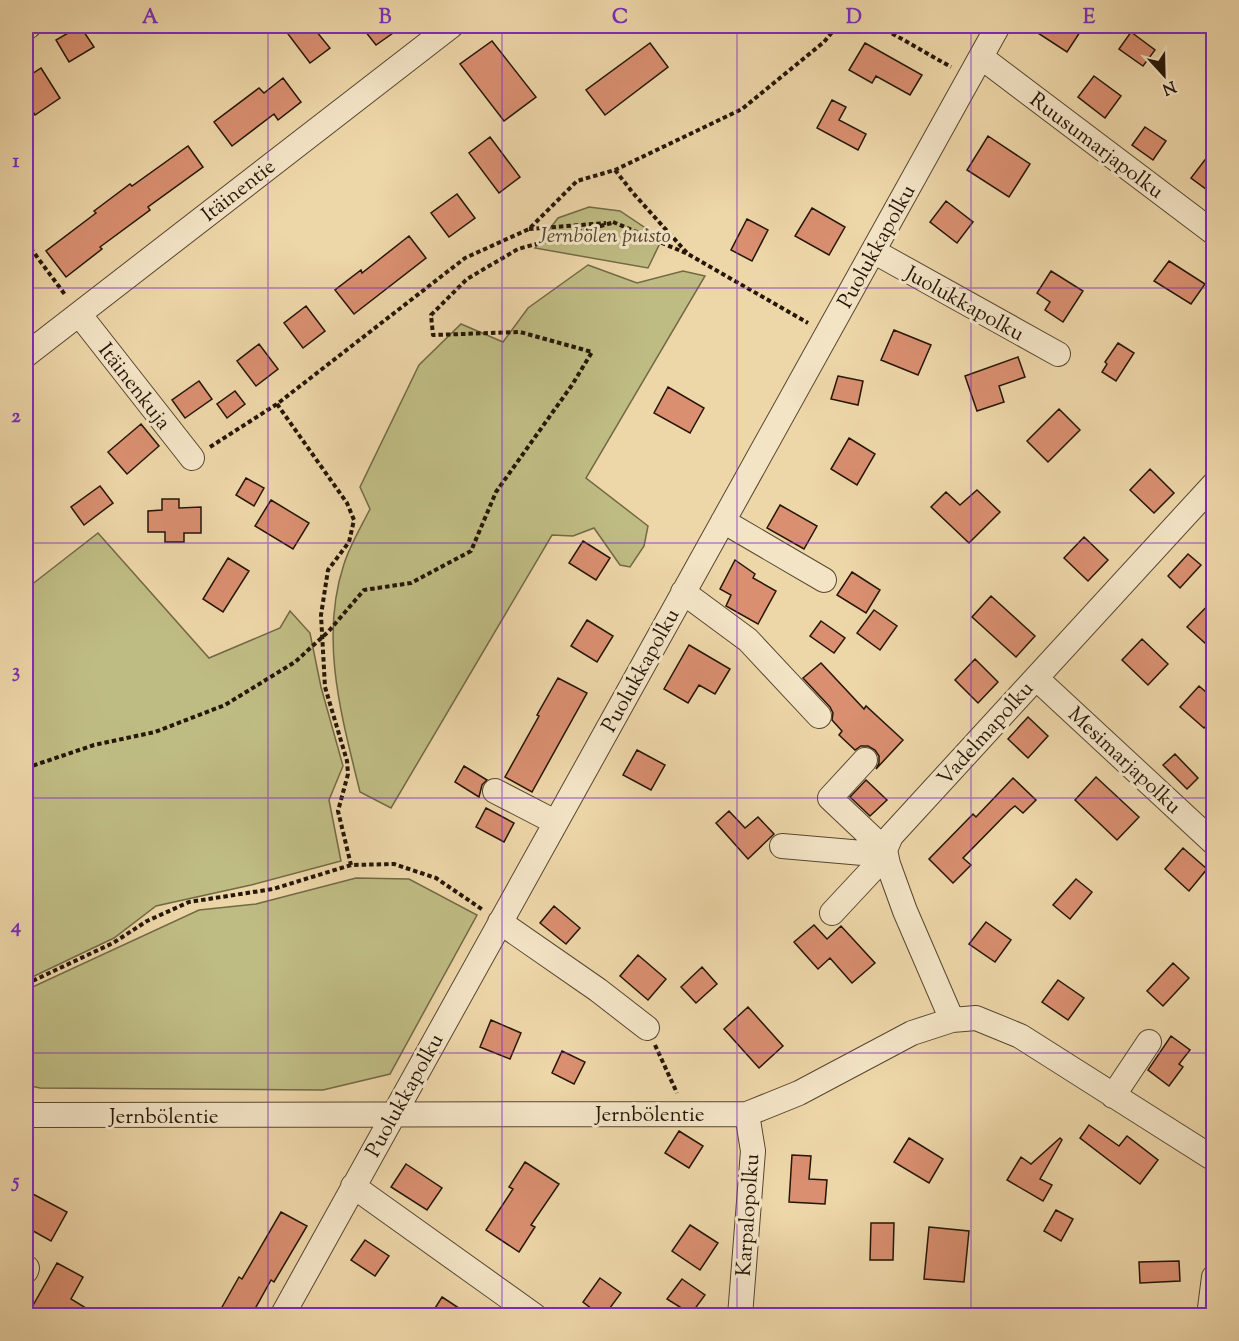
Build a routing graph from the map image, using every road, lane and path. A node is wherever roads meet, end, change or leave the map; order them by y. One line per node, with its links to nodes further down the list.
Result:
1 (29, 26): 6 (street)
2 (451, 26): 16 (street, Itäinentie)
3 (837, 26): 9 (path)
4 (879, 26): 8 (path)
5 (998, 26): 7 (street, Puolukkapolku)
6 (26, 28)
7 (981, 57): 8 (street, Puolukkapolku); 12 (street, Ruusumarjapolku)
8 (969, 78): 14 (street, Puolukkapolku)
9 (615, 170): 11 (path); 15 (path)
10 (615, 222): 11 (path); 15 (path); 26 (path)
11 (529, 229): 20 (path)
12 (1214, 233)
13 (26, 242): 16 (path)
14 (873, 251): 17 (street, Puolukkapolku); 18 (street, Juolukkapolku)
15 (688, 254): 17 (path)
16 (79, 314): 19 (street, Itäinentie); 21 (street, Itäinenkuja)
17 (827, 333): 23 (street, Puolukkapolku)
18 (1058, 354)
19 (26, 355)
20 (277, 404): 21 (path); 26 (path)
21 (192, 458)
22 (1214, 484): 27 (street, Vadelmapolku)
23 (723, 521): 24 (street); 25 (street, Puolukkapolku)
24 (824, 580)
25 (683, 592): 28 (street); 32 (street, Puolukkapolku)
26 (322, 638): 30 (path); 36 (path)
27 (1036, 678): 33 (street, Mesimarjapolku); 35 (street, Vadelmapolku)
28 (819, 716)
29 (865, 760): 35 (street)
30 (26, 768)
31 (495, 791): 32 (street)
32 (555, 822): 38 (street, Puolukkapolku)
33 (1214, 843)
34 (782, 846): 35 (street)
35 (886, 852): 37 (street, Vadelmapolku); 40 (street)
36 (351, 866): 38 (path); 39 (path)
37 (832, 913)
38 (500, 922): 41 (street); 47 (street, Puolukkapolku)
39 (26, 984)
40 (952, 1020): 43 (street, Jernbölentie); 45 (street, Jernbölentie)
41 (647, 1028): 44 (path)
42 (1149, 1042): 43 (street)
43 (1113, 1096): 48 (street, Jernbölentie)
44 (680, 1099)
45 (747, 1114): 47 (street, Jernbölentie); 53 (street, Karpalopolku)
46 (26, 1115): 47 (street, Jernbölentie)
47 (392, 1115): 49 (street, Puolukkapolku)
48 (1214, 1159)
49 (353, 1186): 51 (street, Puolukkapolku); 52 (street)
50 (1214, 1277): 54 (street)
51 (282, 1316)
52 (535, 1316)
53 (740, 1316)
54 (1209, 1316)

